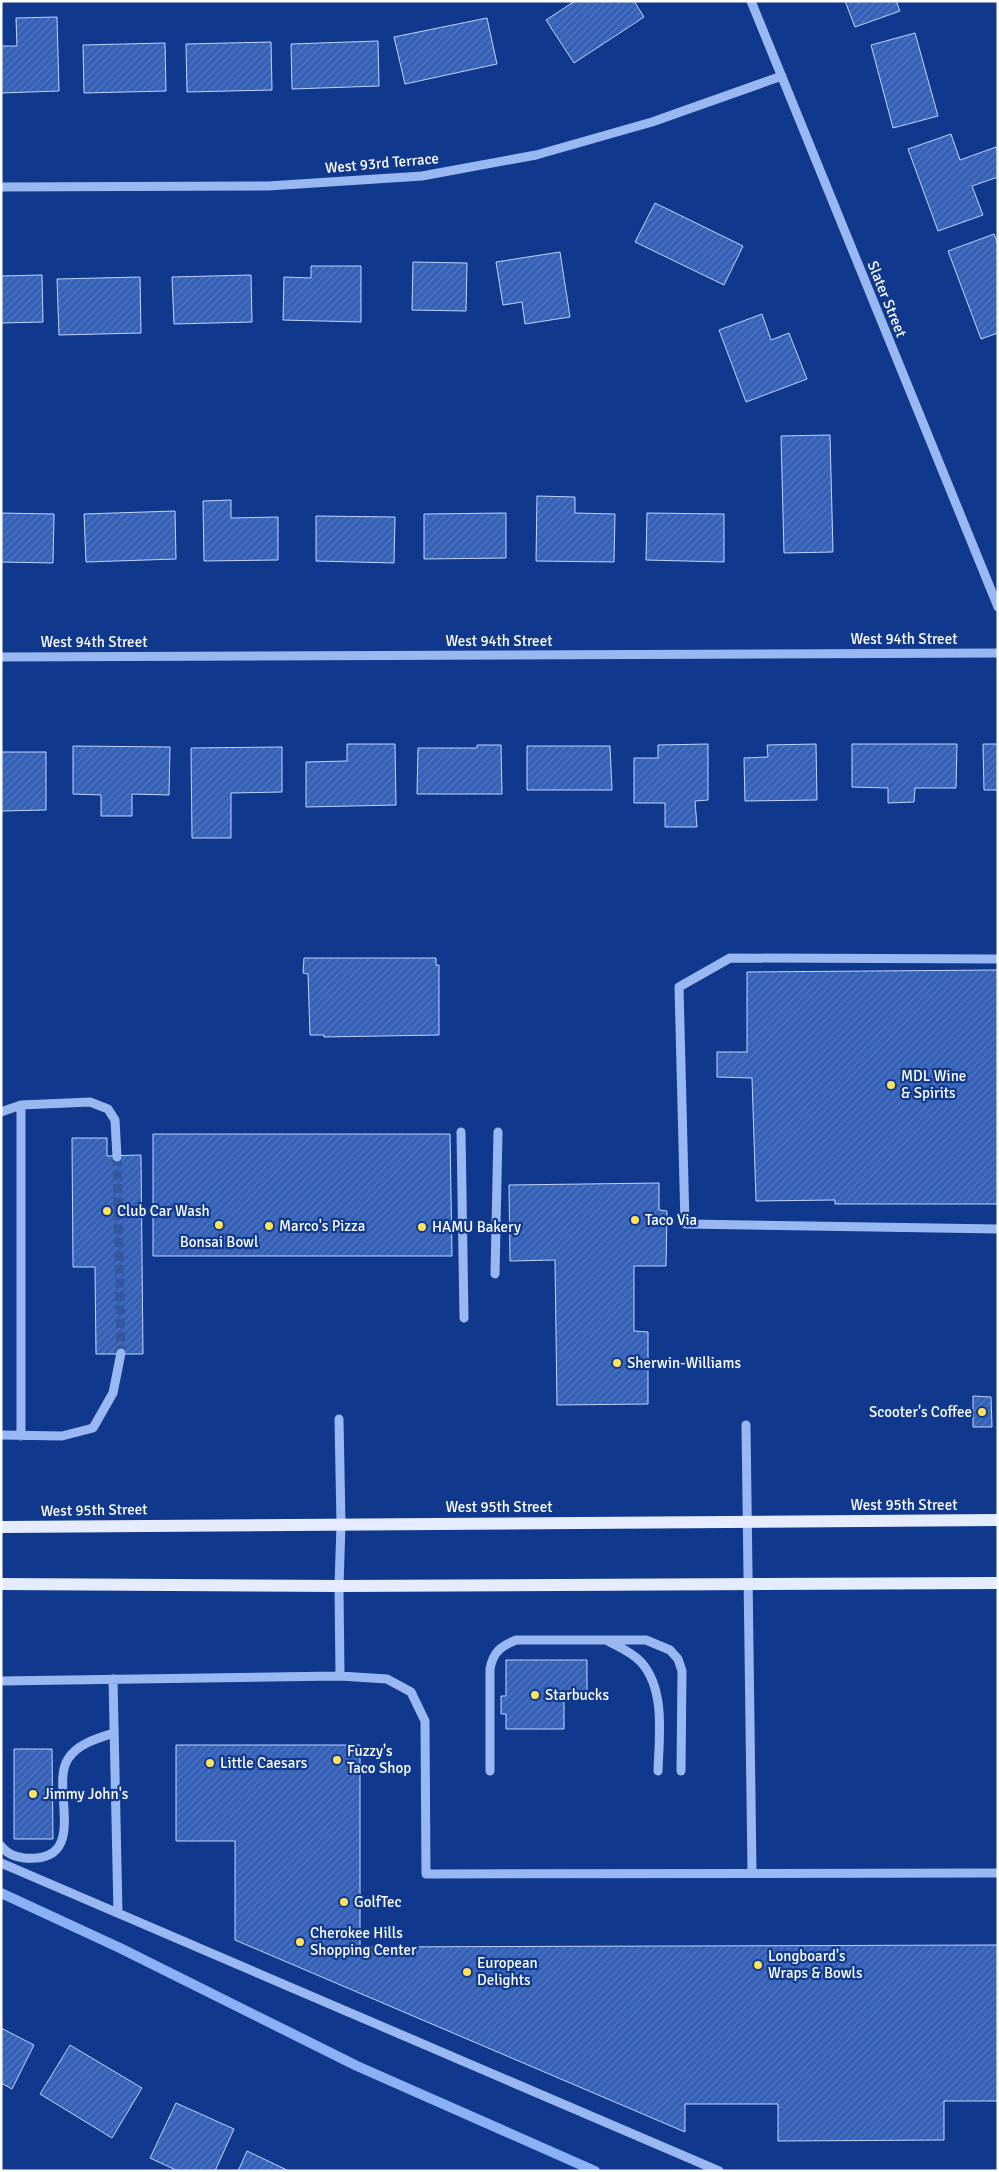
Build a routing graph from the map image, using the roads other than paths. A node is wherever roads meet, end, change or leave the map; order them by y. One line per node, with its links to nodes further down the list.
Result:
1 (751, 1): 2 (street, Slater Street)
2 (782, 76): 3 (street, West 93rd Terrace); 4 (street, Slater Street)
3 (1, 187)
4 (998, 607)
5 (998, 653): 6 (street, West 94th Street)
6 (1, 657)
7 (998, 959): 13 (street)
8 (21, 1105): 9 (street); 12 (street); 20 (street)
9 (1, 1112)
10 (461, 1132): 15 (street)
11 (498, 1132): 14 (street)
12 (117, 1157)
13 (998, 1229)
14 (495, 1274)
15 (464, 1318)
16 (121, 1353): 20 (street)
17 (339, 1419): 23 (street)
18 (746, 1425): 22 (street)
19 (1, 1435): 20 (street)
20 (20, 1436)
21 (998, 1520): 22 (main road, West 95th Street)
22 (747, 1522): 23 (main road, West 95th Street); 27 (street)
23 (341, 1524): 24 (main road, West 95th Street); 28 (street)
24 (1, 1527)
25 (998, 1583): 27 (main road)
26 (1, 1584): 28 (main road)
27 (748, 1584): 28 (main road); 39 (street)
28 (339, 1586): 30 (street)
29 (604, 1640): 34 (street); 35 (street); 36 (street)
30 (340, 1676): 31 (street); 39 (street)
31 (113, 1679): 32 (street); 33 (street)
32 (1, 1681)
33 (114, 1733): 37 (street); 41 (street)
34 (490, 1771)
35 (658, 1771)
36 (681, 1771)
37 (1, 1846)
38 (1, 1863): 41 (street)
39 (752, 1872): 40 (street)
40 (998, 1873)
41 (118, 1913): 42 (street)
42 (719, 2171)

